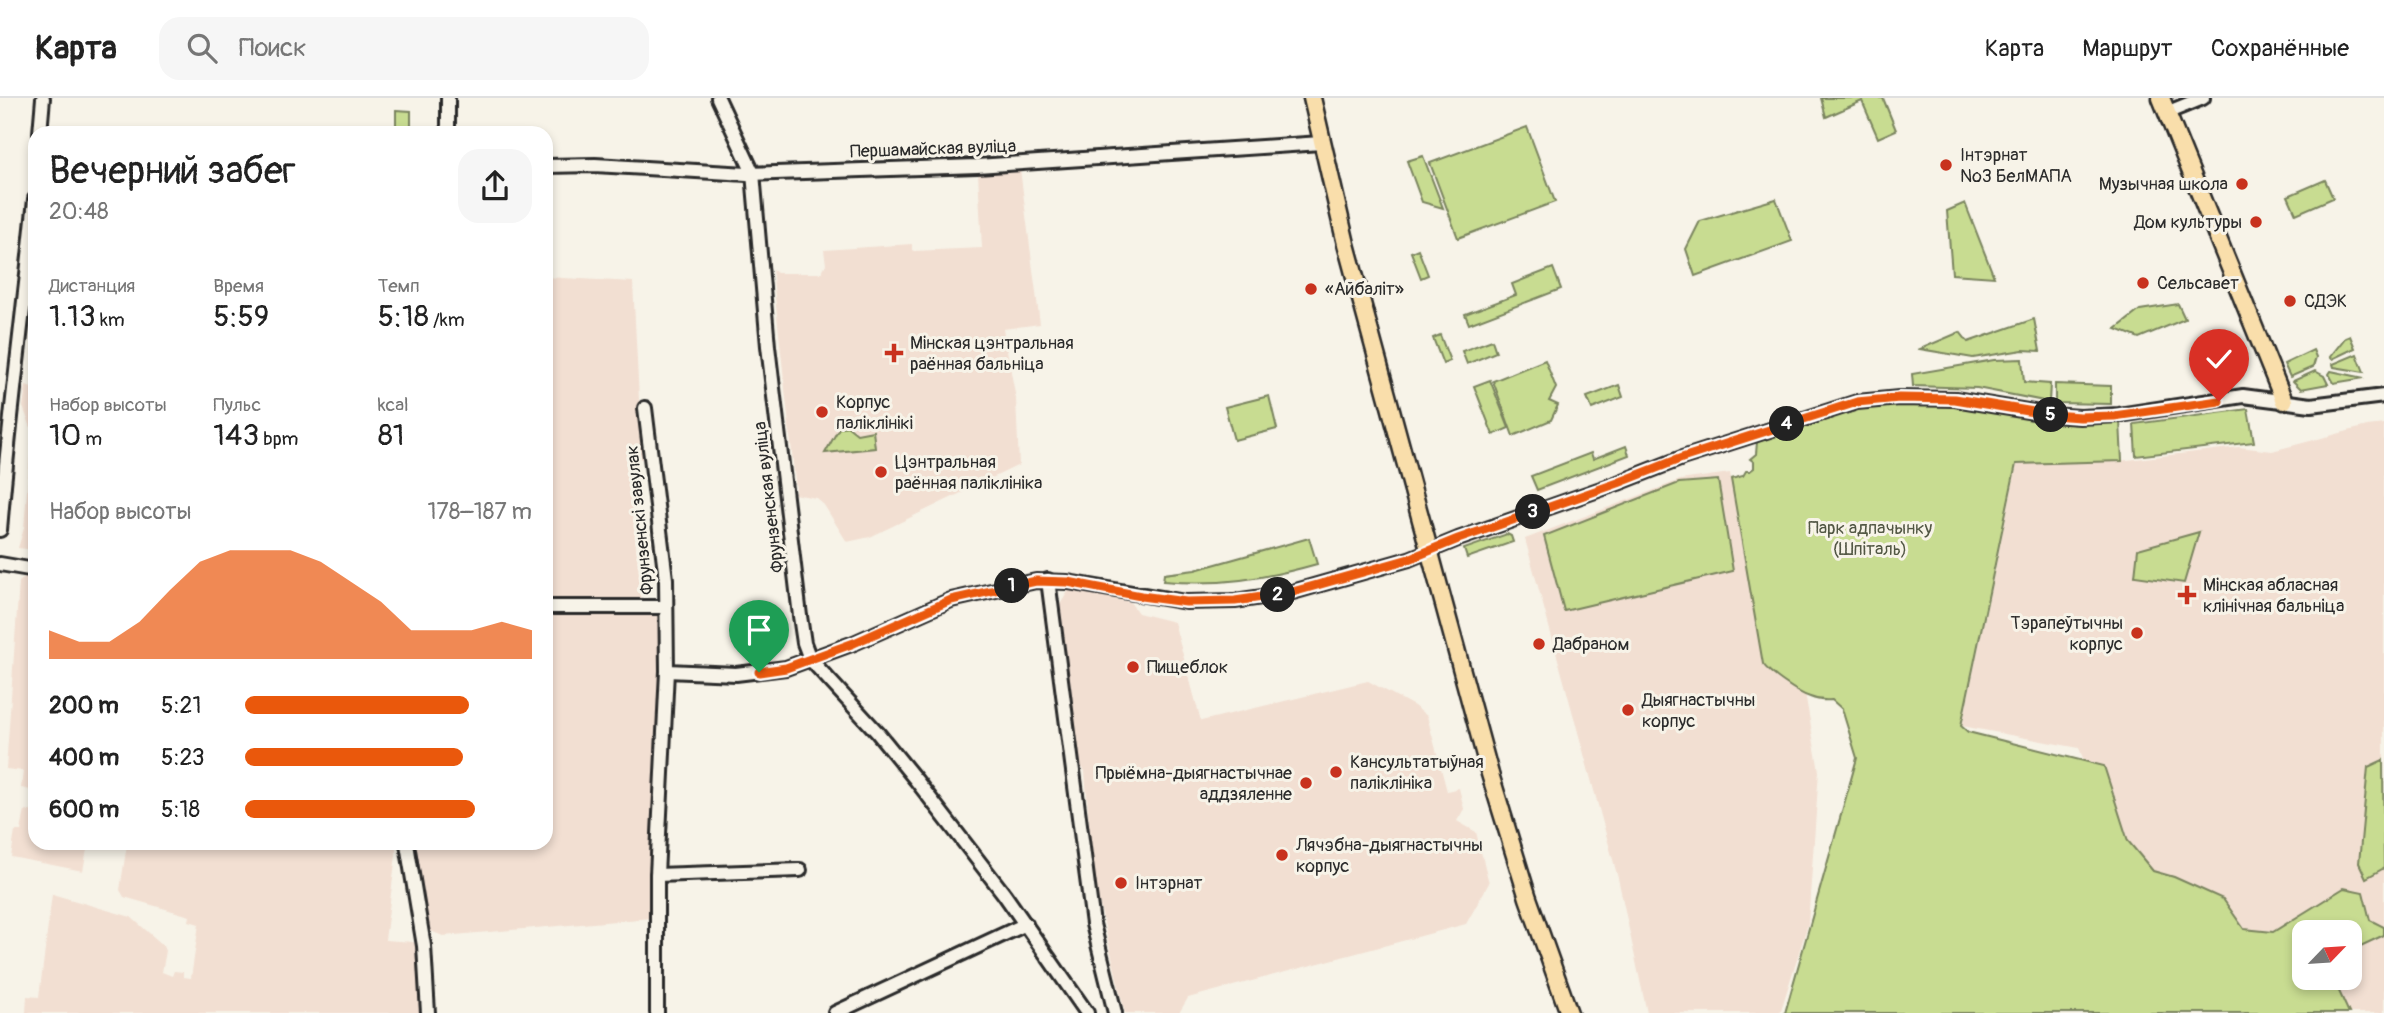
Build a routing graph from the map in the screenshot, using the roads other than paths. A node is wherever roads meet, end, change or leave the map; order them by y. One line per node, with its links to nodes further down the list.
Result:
1 (43, 98): 7 (street)
2 (449, 98): 8 (street)
3 (718, 98): 11 (street, Фрунзенская вуліца)
4 (1312, 98): 9 (main road)
5 (2203, 98): 6 (street)
6 (2169, 106): 14 (main road)
7 (41, 126)
8 (449, 126)
9 (1321, 142): 11 (street, Першамайская вуліца); 17 (main road)
10 (553, 166): 11 (street, Першамайская вуліца)
11 (753, 173): 23 (street, Фрунзенская вуліца)
12 (28, 277): 16 (street)
13 (2384, 396): 14 (street)
14 (2284, 401): 17 (street)
15 (645, 408): 22 (street, Фрунзенскі завулак)
16 (0, 530)
17 (1429, 550): 20 (street); 34 (main road)
18 (0, 564): 19 (street)
19 (28, 569)
20 (1048, 580): 23 (street); 33 (street)
21 (553, 607): 22 (street)
22 (666, 607): 24 (street, Фрунзенскі завулак)
23 (810, 659): 24 (street); 28 (street, Фрунзенская вуліца)
24 (667, 671): 27 (street, Фрунзенскі завулак)
25 (408, 850): 29 (street)
26 (800, 870): 27 (street)
27 (657, 875): 30 (street, Фрунзенскі завулак)
28 (1026, 924): 31 (street); 32 (street, Фрунзенская вуліца)
29 (428, 1013)
30 (657, 1013)
31 (835, 1013)
32 (1087, 1013)
33 (1115, 1013)
34 (1569, 1013)

